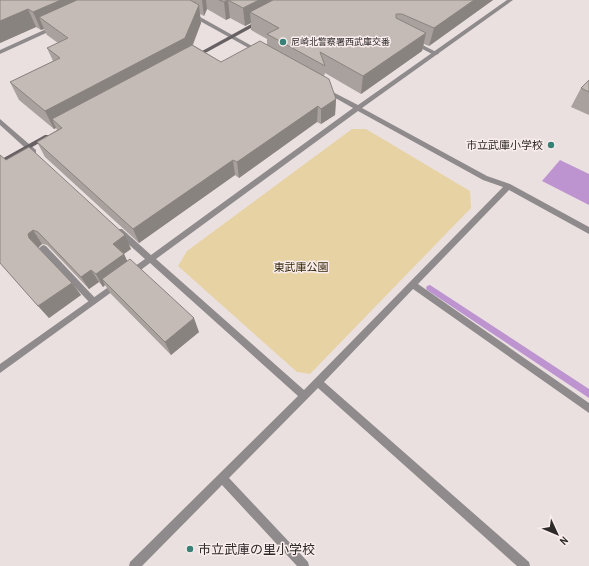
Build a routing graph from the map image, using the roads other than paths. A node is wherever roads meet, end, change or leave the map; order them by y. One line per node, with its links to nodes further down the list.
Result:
1 (510, 0): 8 (street)
2 (187, 11): 5 (street)
3 (266, 18): 5 (street)
4 (62, 24): 7 (street)
5 (232, 37): 9 (street); 10 (street)
6 (410, 41): 8 (street)
7 (0, 52)
8 (436, 54): 12 (street)
9 (265, 56)
10 (190, 60)
11 (318, 86): 12 (street)
12 (358, 108): 18 (street); 22 (street)
13 (0, 121): 15 (street)
14 (57, 132): 15 (street)
15 (28, 147): 16 (street); 17 (street)
16 (40, 158)
17 (0, 163)
18 (508, 186): 20 (street); 23 (street)
19 (115, 228): 22 (street)
20 (589, 231)
21 (43, 248): 24 (street)
22 (150, 260): 24 (street); 27 (street)
23 (413, 285): 26 (street); 28 (street)
24 (93, 301): 25 (street)
25 (0, 369)
26 (318, 382): 27 (street); 32 (street)
27 (303, 395): 29 (street)
28 (589, 408)
29 (222, 477): 30 (street); 31 (street)
30 (134, 566)
31 (304, 566)
32 (525, 566)

